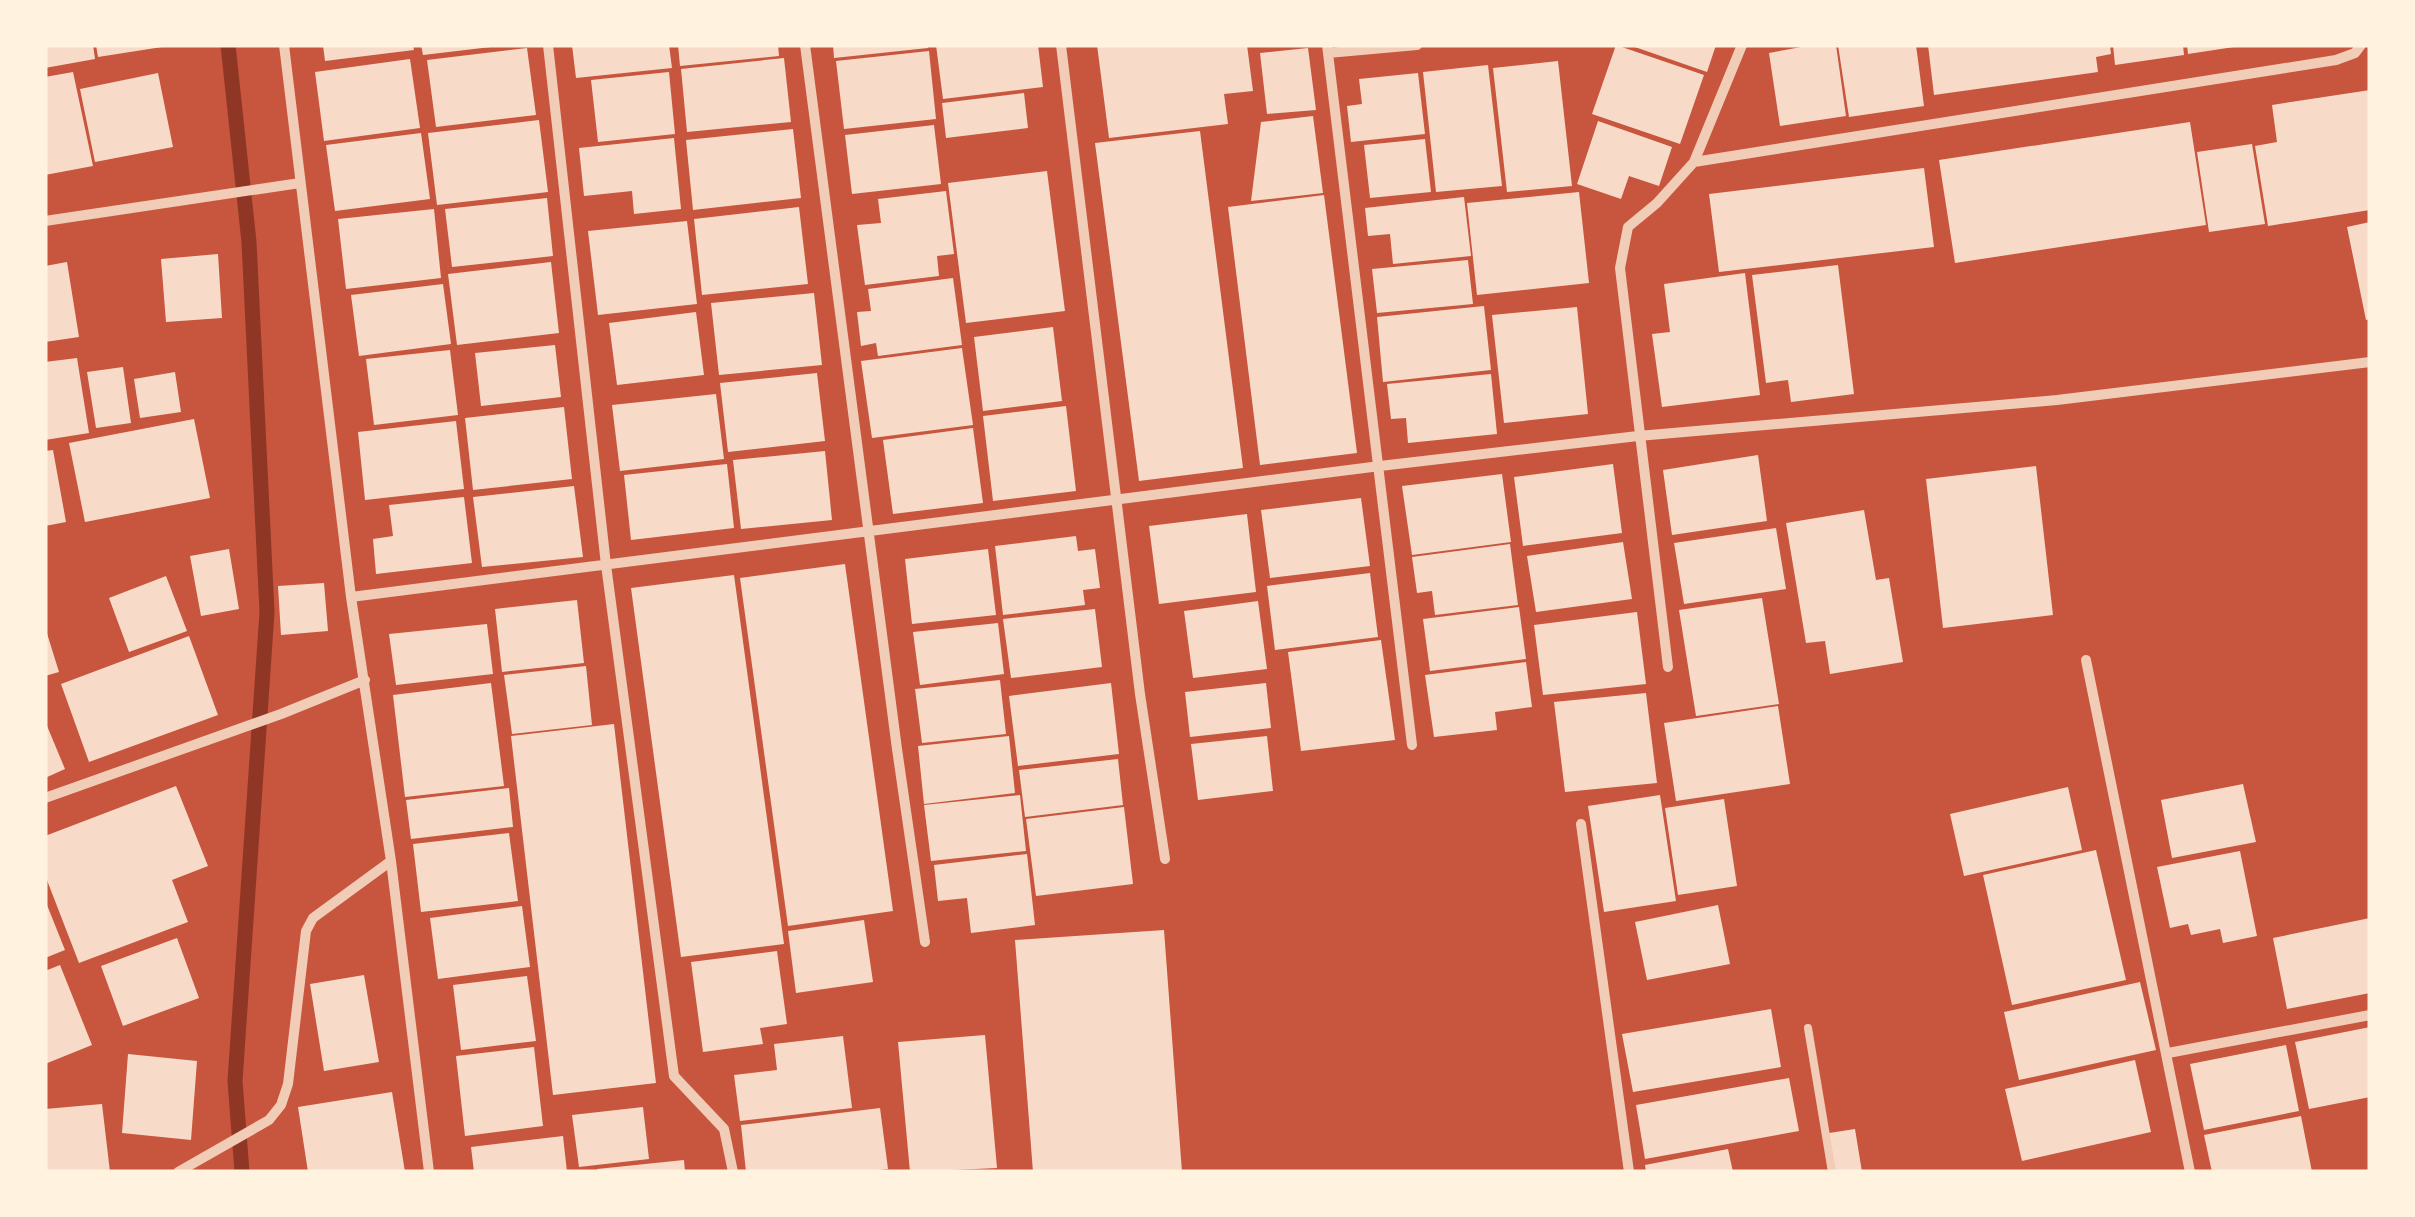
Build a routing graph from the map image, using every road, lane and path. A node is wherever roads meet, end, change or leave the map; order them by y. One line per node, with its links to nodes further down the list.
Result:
1 (284, 45): 10 (street)
2 (548, 45): 17 (street)
3 (806, 45): 16 (street)
4 (1061, 45): 15 (street)
5 (1417, 45): 8 (street)
6 (1742, 45): 9 (street)
7 (2361, 47): 9 (street)
8 (1328, 49): 14 (street)
9 (1694, 162): 13 (street)
10 (300, 182): 11 (street); 18 (street)
11 (45, 220)
12 (2370, 362): 13 (street)
13 (1638, 436): 14 (street); 20 (street)
14 (1380, 466): 15 (street); 22 (street)
15 (1118, 500): 16 (street); 25 (street)
16 (868, 531): 17 (street); 27 (street)
17 (606, 565): 18 (street); 33 (street)
18 (351, 598): 21 (street)
19 (2086, 660): 30 (street)
20 (1668, 667)
21 (365, 680): 23 (street); 26 (street)
22 (1412, 746)
23 (45, 798)
24 (1581, 824): 34 (street)
25 (1165, 858)
26 (391, 861): 31 (street); 32 (street)
27 (925, 942)
28 (2370, 1015): 30 (street)
29 (1808, 1028): 35 (lane)
30 (2168, 1053): 36 (street)
31 (178, 1172)
32 (429, 1172)
33 (734, 1172)
34 (1629, 1172)
35 (1832, 1172)
36 (2190, 1172)

